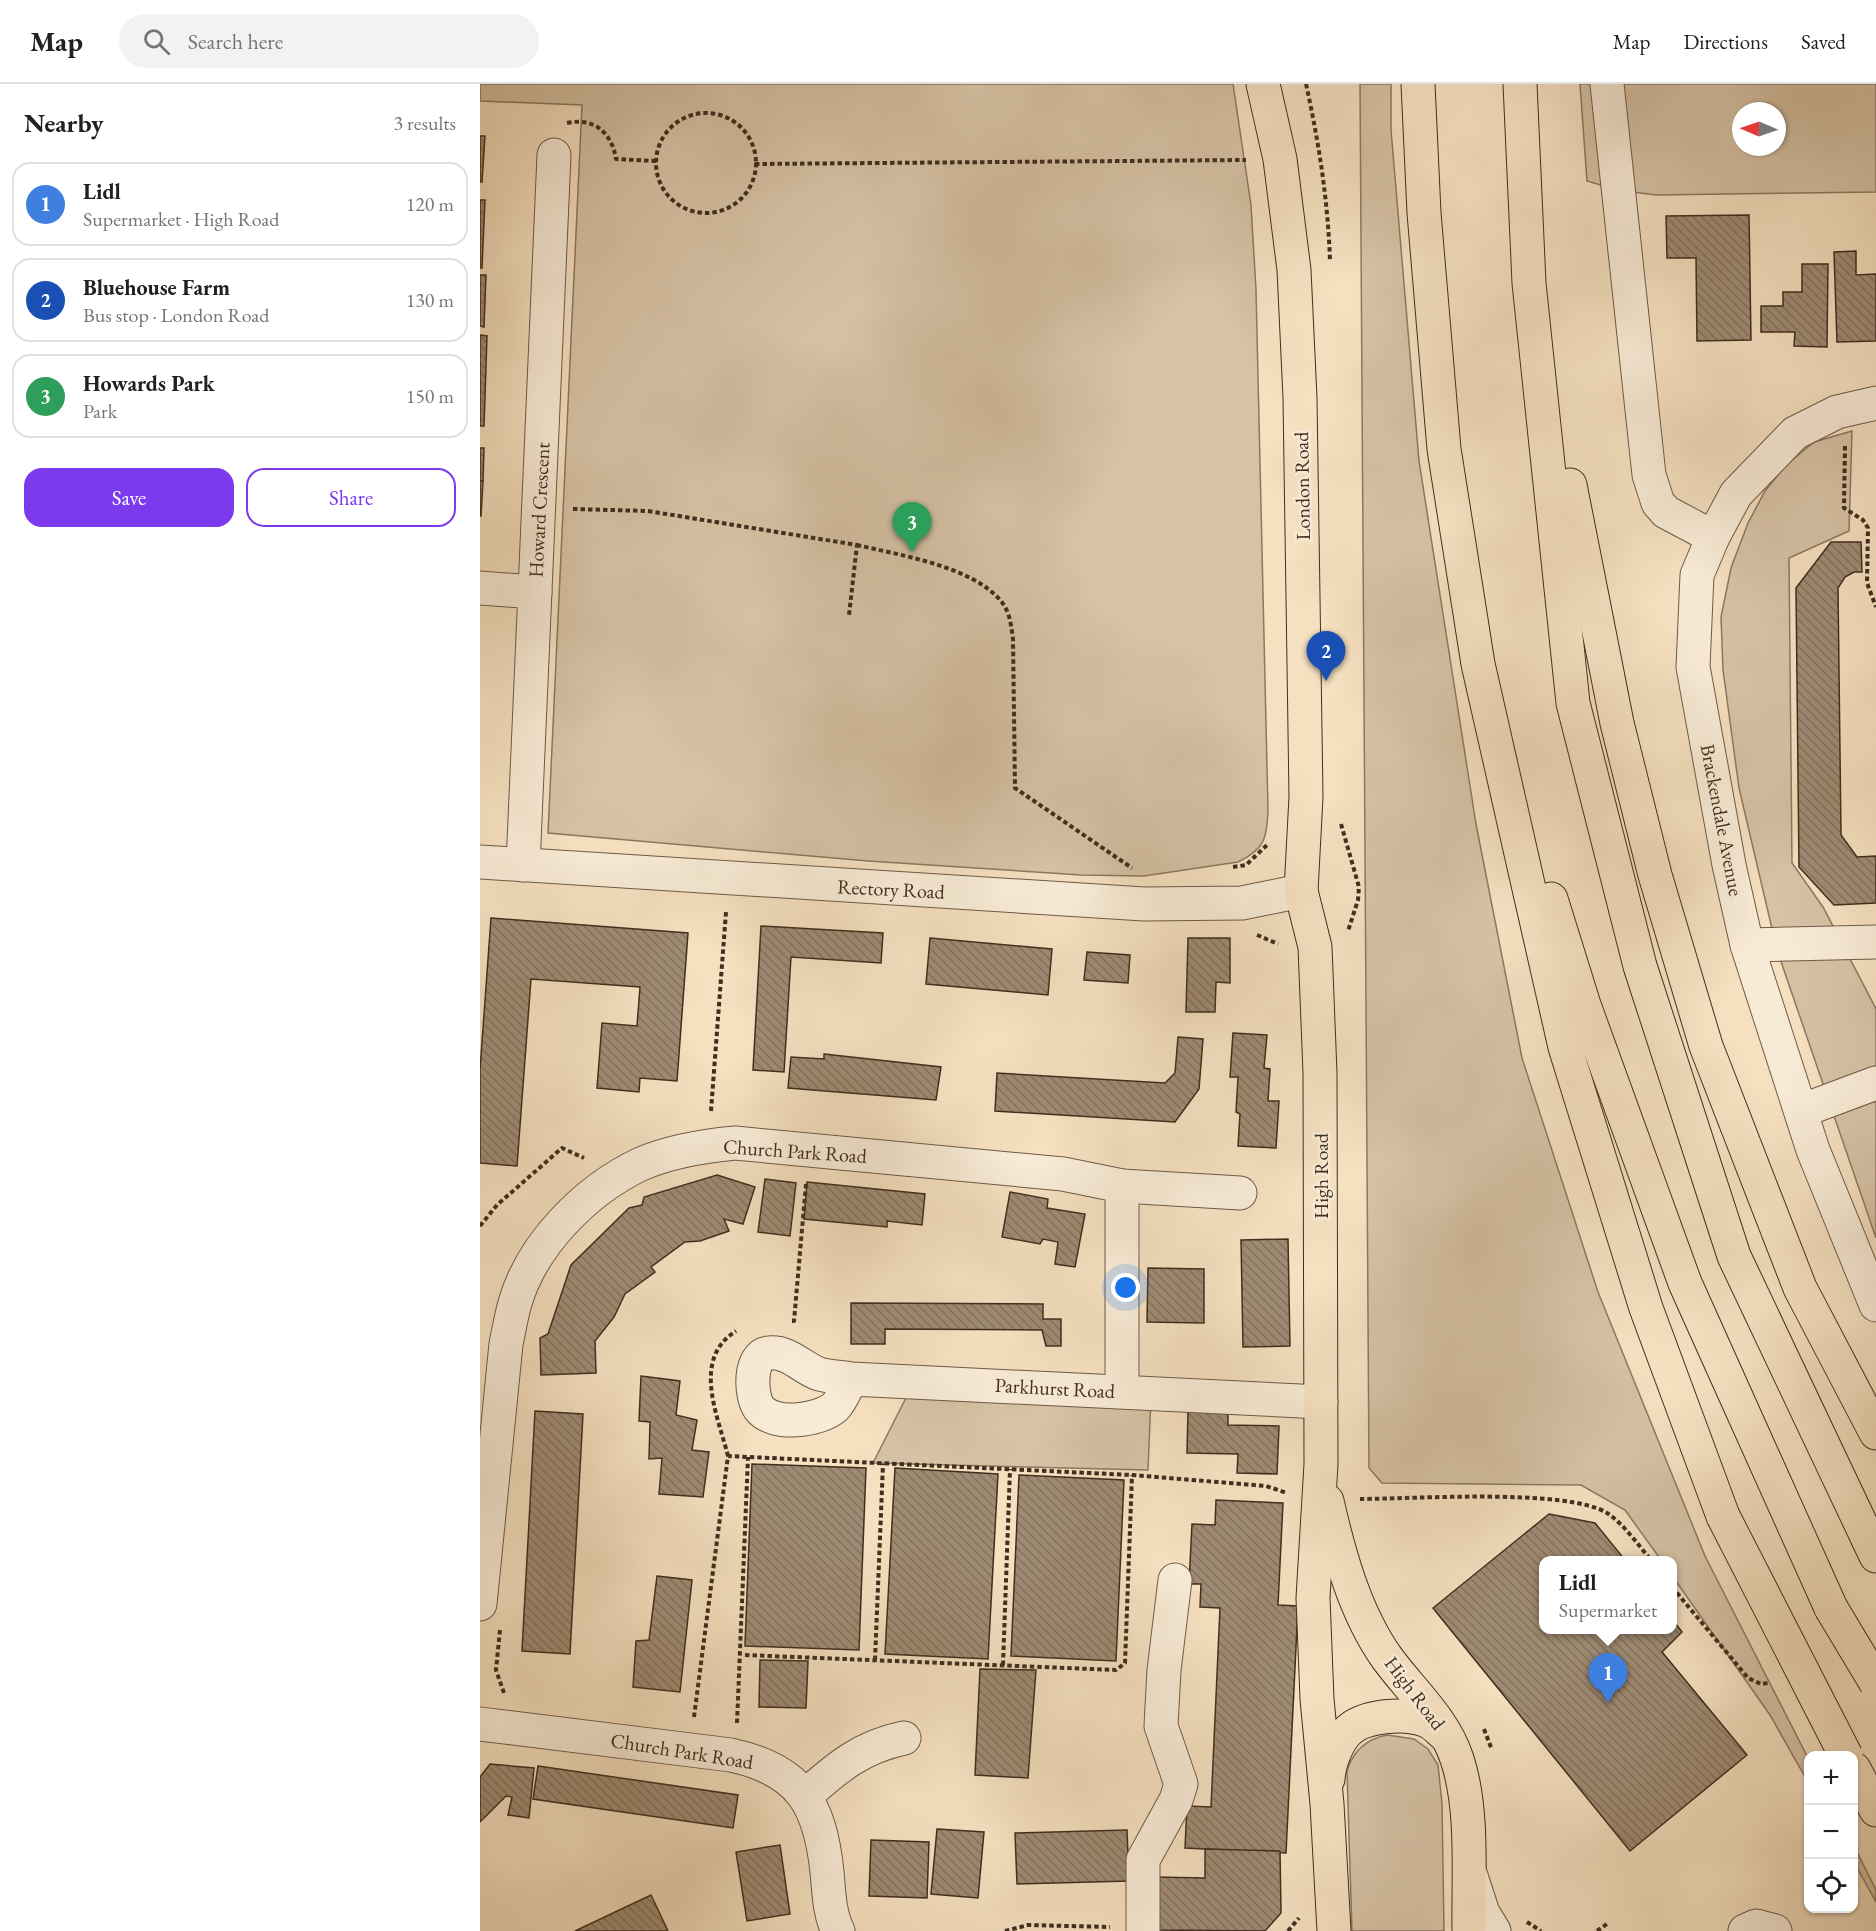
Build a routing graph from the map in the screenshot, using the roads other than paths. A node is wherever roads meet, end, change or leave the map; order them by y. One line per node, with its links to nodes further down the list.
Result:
1 (1263, 84): 14 (main road, London Road)
2 (1418, 84): 11 (main road)
3 (1520, 84): 6 (main road)
4 (1607, 84): 8 (street)
5 (558, 140): 10 (street, Howard Crescent)
6 (1529, 283): 25 (main road); 27 (main road)
7 (1876, 403): 8 (street, Brackendale Avenue)
8 (1713, 537): 16 (street, Brackendale Avenue)
9 (480, 588): 10 (street)
10 (535, 592): 13 (street, Howard Crescent)
11 (1478, 664): 30 (main road, bridge); 34 (main road, bridge)
12 (480, 862): 13 (street, Rectory Road)
13 (523, 865): 14 (street, Rectory Road)
14 (1301, 891): 24 (main road, High Road)
15 (1876, 942): 16 (street)
16 (1747, 945): 18 (street, Brackendale Avenue)
17 (1876, 1083): 18 (street)
18 (1801, 1111): 21 (street, Brackendale Avenue)
19 (1122, 1186): 20 (street, Church Park Road); 23 (street); 29 (street, Church Park Road)
20 (1240, 1193)
21 (1876, 1305)
22 (851, 1379): 22 (street, Parkhurst Road); 23 (street, Parkhurst Road)
23 (1122, 1391): 24 (street, Parkhurst Road)
24 (1321, 1402): 26 (main road, High Road)
25 (1876, 1433)
26 (1321, 1464): 33 (main road, High Road); 37 (main road, High Road)
27 (1876, 1556)
28 (1175, 1580): 40 (street)
29 (490, 1614)
30 (1876, 1683)
31 (480, 1724): 36 (street, Church Park Road)
32 (904, 1738): 36 (street)
33 (1449, 1738): 37 (main road); 39 (main road, High Road)
34 (1844, 1751)
35 (1858, 1776): 38 (main road)
36 (806, 1795): 41 (street, Church Park Road)
37 (1327, 1804): 42 (main road, High Road)
38 (1876, 1810)
39 (1467, 1851): 43 (main road, High Road); 44 (street)
40 (1130, 1929)
41 (838, 1931)
42 (1334, 1931)
43 (1469, 1931)
44 (1494, 1931)
45 (1745, 1931): 46 (street)
46 (1775, 1931)

